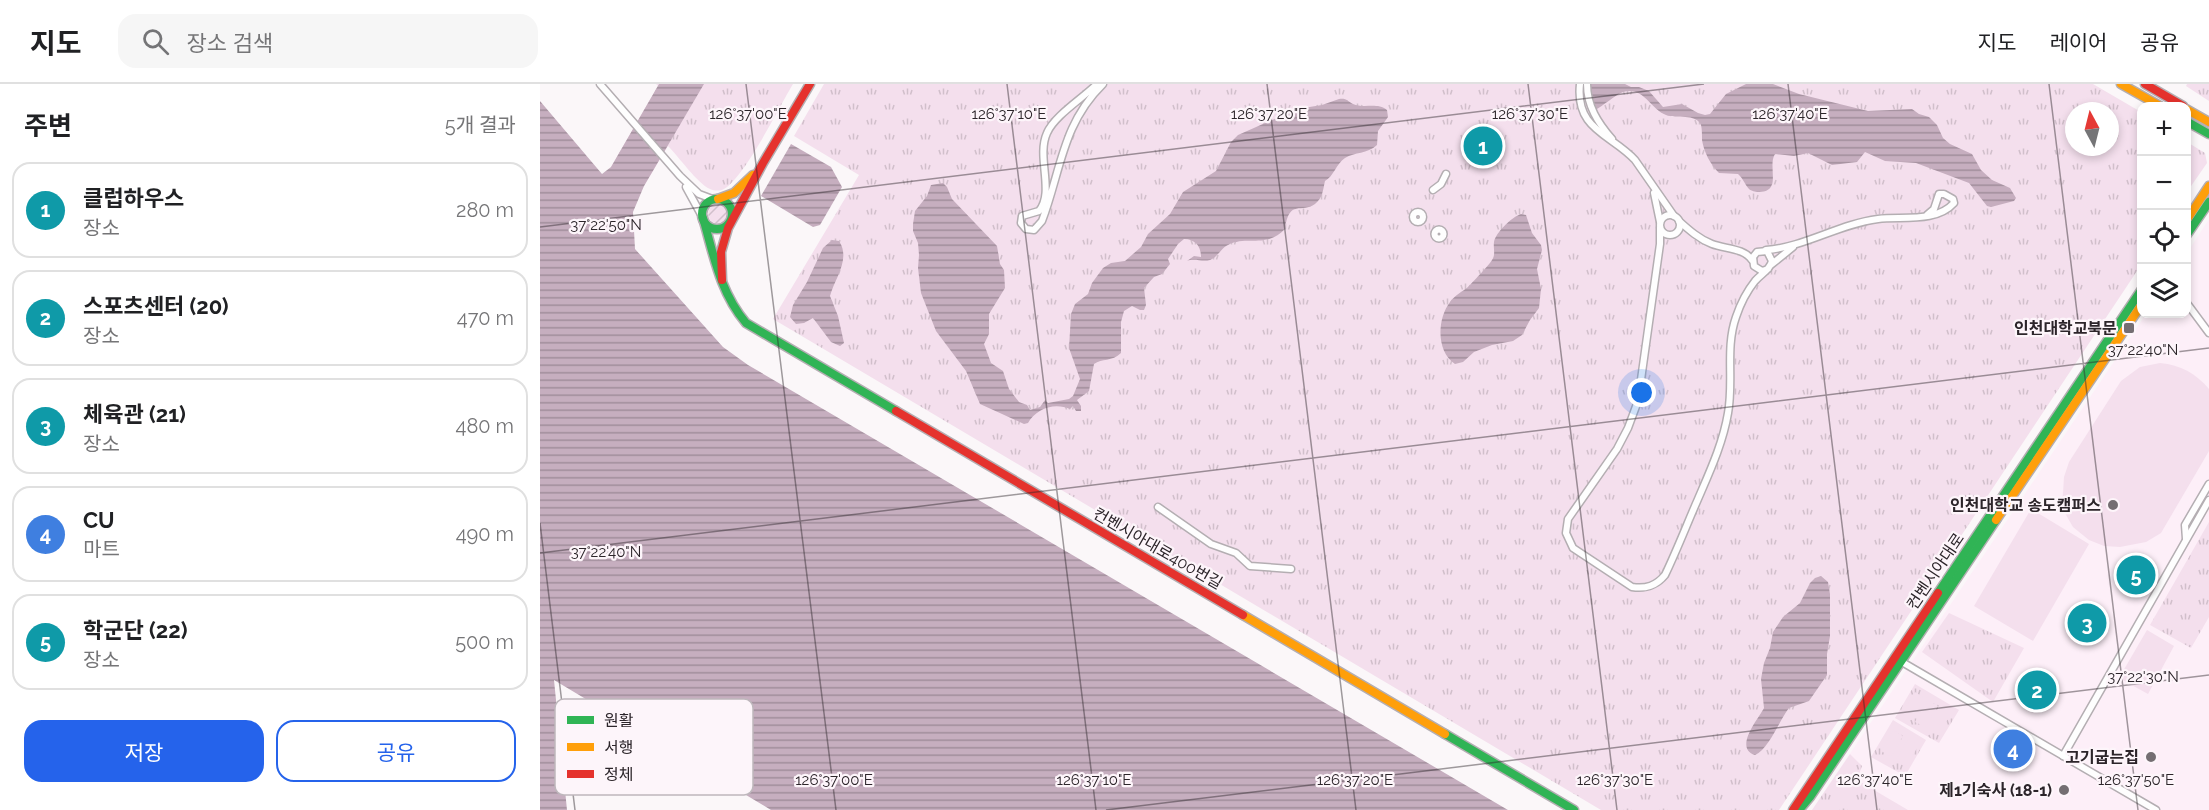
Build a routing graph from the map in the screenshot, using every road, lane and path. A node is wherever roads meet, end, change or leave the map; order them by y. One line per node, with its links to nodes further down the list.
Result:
1 (600, 84): 20 (street)
2 (810, 84): 18 (main road)
3 (1097, 84): 4 (street)
4 (1102, 84)
5 (2121, 84): 9 (main road)
6 (2145, 84): 10 (main road)
7 (1579, 87): 8 (street); 13 (street)
8 (1587, 87): 12 (street)
9 (2153, 102)
10 (2176, 102)
11 (2191, 111): 14 (main road)
12 (1594, 114): 13 (street); 17 (street)
13 (1585, 115): 17 (street)
14 (2209, 122)
15 (2191, 124): 16 (main road)
16 (2209, 134)
17 (1619, 146): 22 (street)
18 (763, 163): 24 (main road); 29 (main road)
19 (1446, 174): 23 (street)
20 (680, 176): 24 (street); 28 (street)
21 (2209, 186): 27 (main road)
22 (1652, 187): 30 (street); 31 (street)
23 (1434, 190)
24 (716, 200): 28 (main road); 29 (main road)
25 (2209, 202): 33 (main road)
26 (1927, 215): 26 (street); 37 (street)
27 (2191, 215)
28 (703, 218): 29 (main road); 44 (main road)
29 (732, 219): 44 (main road)
30 (1677, 219): 31 (street); 32 (street); 34 (street)
31 (1660, 225): 35 (street); 36 (street)
32 (1689, 230): 34 (street); 38 (street)
33 (2191, 230)
34 (1678, 231): 35 (street)
35 (1670, 236): 36 (street)
36 (1660, 244): 43 (street)
37 (1794, 246): 39 (street); 41 (street)
38 (1738, 251): 39 (street); 40 (street)
39 (1761, 251): 40 (street); 41 (street)
40 (1752, 260): 42 (street)
41 (1770, 267): 42 (street); 43 (street)
42 (1755, 268): 43 (street)
43 (1757, 279)
44 (724, 289): 56 (main road, 컨벤시아대로400번길)
45 (2137, 296): 57 (main road, 컨벤시아대로)
46 (2191, 308): 48 (street)
47 (2137, 311): 54 (main road, 컨벤시아대로)
48 (2209, 333)
49 (2209, 484): 52 (street)
50 (2209, 500): 52 (street)
51 (1158, 507): 53 (street)
52 (2186, 539): 55 (street)
53 (1291, 569)
54 (1902, 662): 55 (street); 58 (main road, 컨벤시아대로)
55 (2063, 756): 59 (street)
56 (1574, 810)
57 (1793, 810)
58 (1799, 810)
59 (2156, 810)

